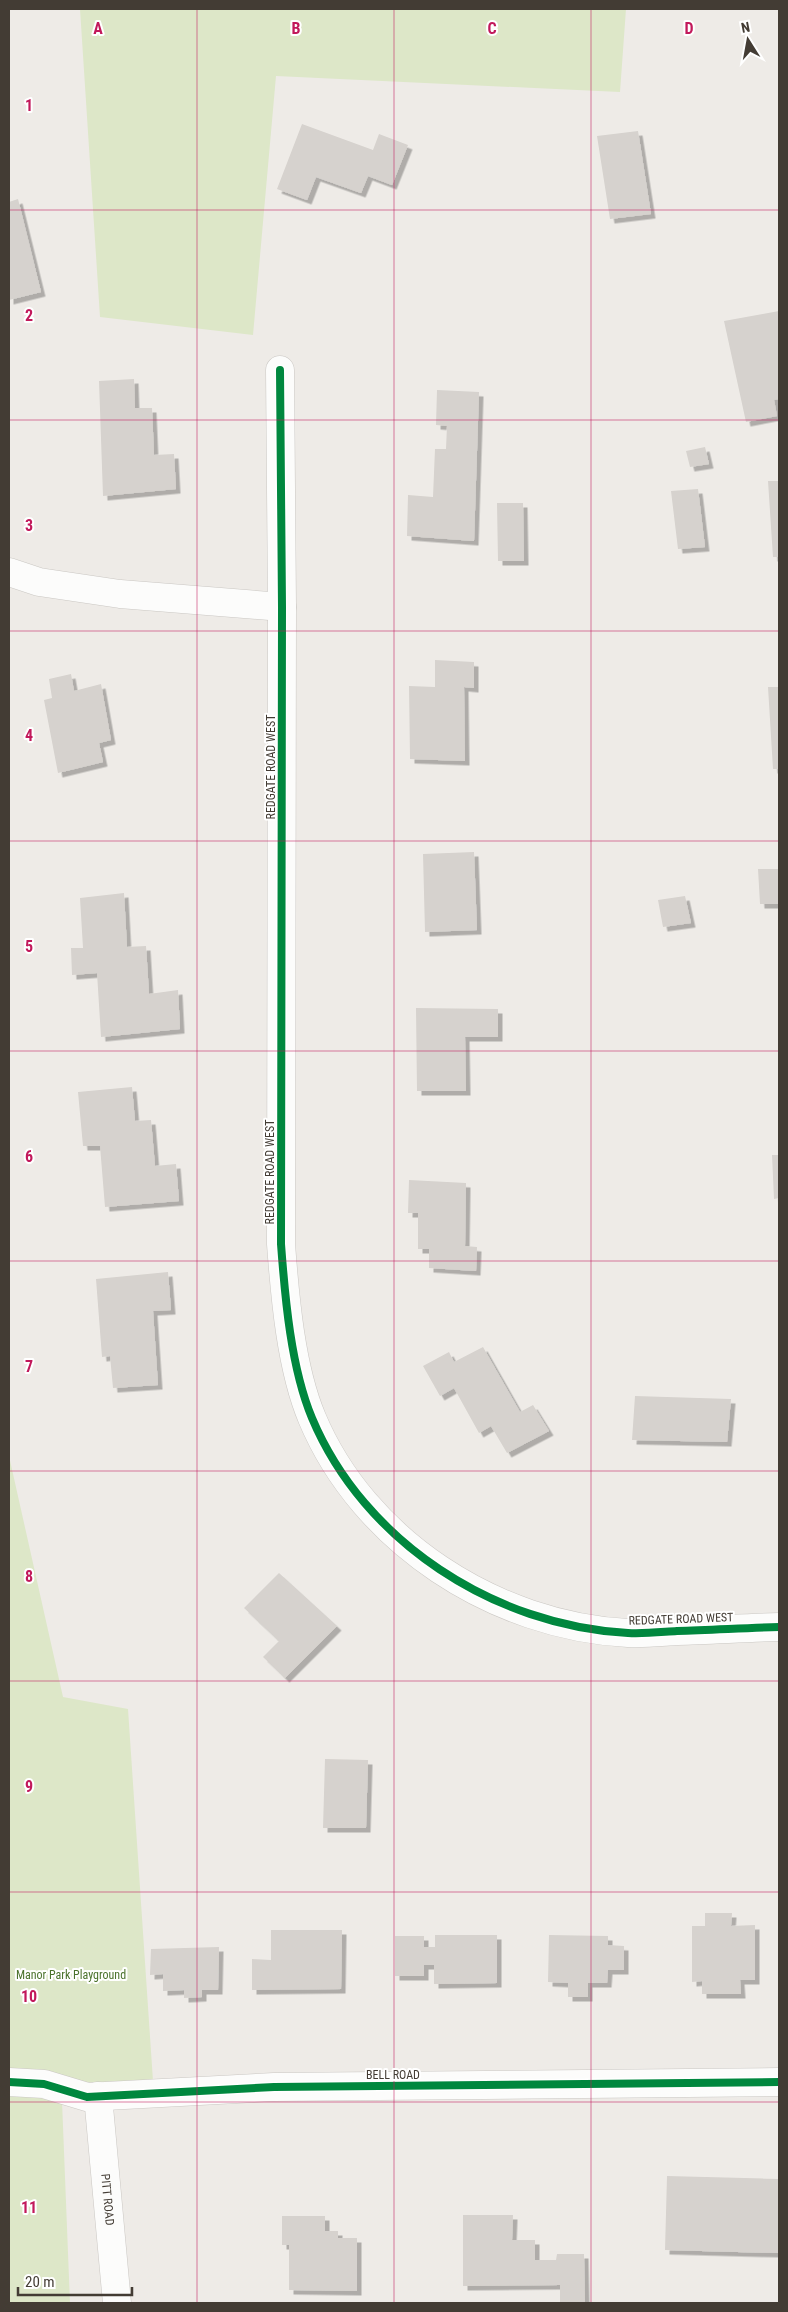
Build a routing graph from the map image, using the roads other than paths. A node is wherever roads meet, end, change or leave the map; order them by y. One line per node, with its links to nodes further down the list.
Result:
1 (280, 370): 3 (street, REDGATE ROAD WEST)
2 (9, 572): 3 (street)
3 (282, 607): 4 (street, REDGATE ROAD WEST)
4 (779, 1627)
5 (9, 2082): 7 (street, BELL ROAD)
6 (779, 2082): 7 (street, BELL ROAD)
7 (98, 2096): 8 (street, PITT ROAD)
8 (117, 2303)

